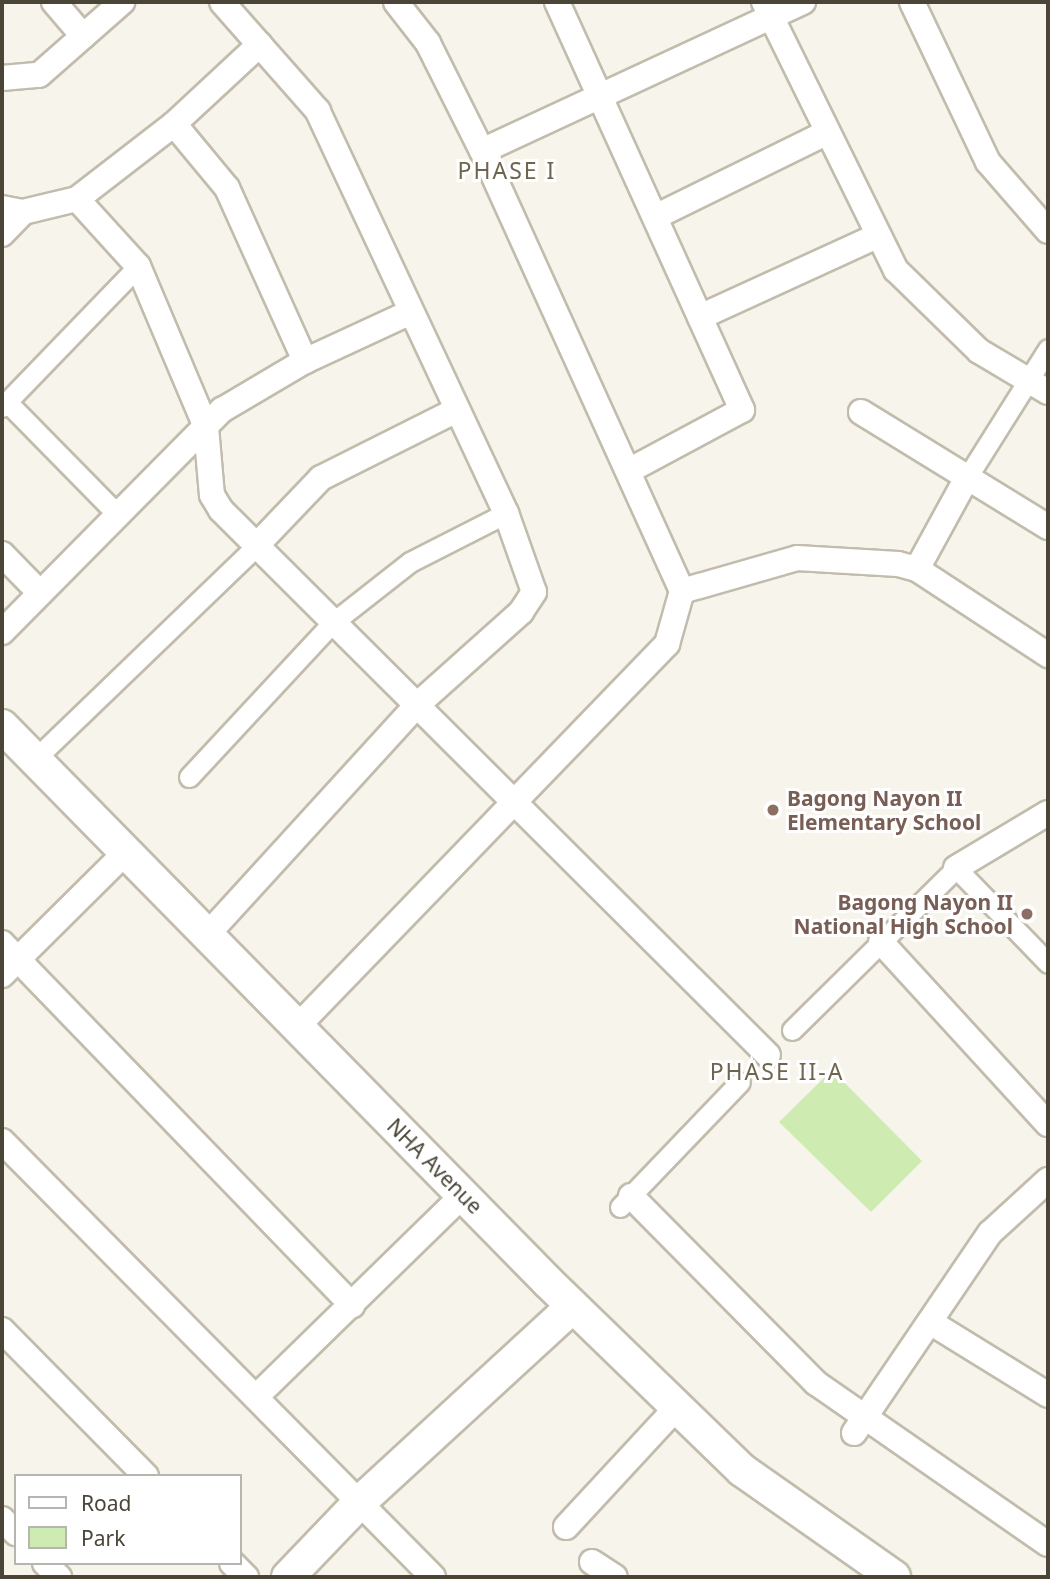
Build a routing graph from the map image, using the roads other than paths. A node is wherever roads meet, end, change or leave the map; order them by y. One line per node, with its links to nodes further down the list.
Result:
1 (54, 2): 9 (street)
2 (121, 2): 9 (street)
3 (222, 2): 10 (street)
4 (396, 2): 15 (street)
5 (557, 2): 12 (street)
6 (803, 2): 8 (street)
7 (912, 2): 19 (street)
8 (767, 9): 12 (street); 14 (street)
9 (83, 36): 11 (street)
10 (260, 44): 13 (street); 23 (street)
11 (2, 78)
12 (600, 96): 15 (street); 18 (street)
13 (174, 124): 16 (street); 26 (street)
14 (826, 133): 18 (street); 21 (street)
15 (482, 150): 33 (street)
16 (77, 199): 17 (street); 22 (street)
17 (12, 210): 20 (street)
18 (655, 217): 24 (street)
19 (1048, 231)
20 (2, 234)
21 (877, 236): 24 (street); 27 (street)
22 (138, 266): 29 (street); 32 (street)
23 (411, 312): 26 (street); 30 (street)
24 (701, 317): 33 (street)
25 (1048, 349): 27 (street)
26 (305, 361): 32 (street)
27 (1027, 379): 28 (street); 34 (street)
28 (1048, 392)
29 (4, 405): 36 (street)
30 (457, 410): 35 (street); 38 (street)
31 (861, 412): 34 (street)
32 (206, 427): 36 (street); 38 (street)
33 (628, 471): 41 (street)
34 (968, 476): 37 (street); 40 (street)
35 (506, 513): 43 (street); 46 (street)
36 (117, 514): 42 (street)
37 (1048, 527)
38 (256, 546): 43 (street); 48 (street)
39 (2, 554): 42 (street)
40 (917, 569): 41 (street); 45 (street)
41 (682, 591): 50 (street)
42 (40, 593): 44 (street)
43 (331, 624): 46 (street); 49 (street)
44 (2, 632)
45 (1048, 655)
46 (417, 705): 50 (street); 54 (street)
47 (2, 726): 48 (street, NHA Avenue)
48 (35, 759): 52 (street, NHA Avenue)
49 (190, 777)
50 (517, 802): 58 (street); 60 (street)
51 (1048, 813): 53 (street)
52 (125, 853): 54 (street, NHA Avenue); 56 (street)
53 (956, 868): 55 (street); 57 (street)
54 (207, 935): 58 (street, NHA Avenue)
55 (881, 942): 59 (street); 62 (street)
56 (7, 959): 67 (street)
57 (1048, 963)
58 (297, 1027): 65 (street, NHA Avenue)
59 (792, 1030)
60 (768, 1055)
61 (740, 1083): 66 (street)
62 (1048, 1124)
63 (2, 1141): 72 (street)
64 (1048, 1180): 69 (street)
65 (463, 1195): 67 (street); 68 (street, NHA Avenue)
66 (626, 1202): 74 (street)
67 (352, 1306): 72 (street)
68 (573, 1306): 73 (street, NHA Avenue); 76 (street)
69 (930, 1322): 71 (street); 74 (street)
70 (2, 1330): 75 (street)
71 (1048, 1395)
72 (257, 1396): 76 (street)
73 (677, 1407): 77 (street); 83 (street, NHA Avenue)
74 (860, 1426): 78 (street)
75 (144, 1474)
76 (360, 1502): 80 (street); 81 (street)
77 (566, 1527)
78 (1048, 1544)
79 (592, 1562): 82 (street)
80 (288, 1577)
81 (433, 1577)
82 (615, 1577)
83 (894, 1577)

